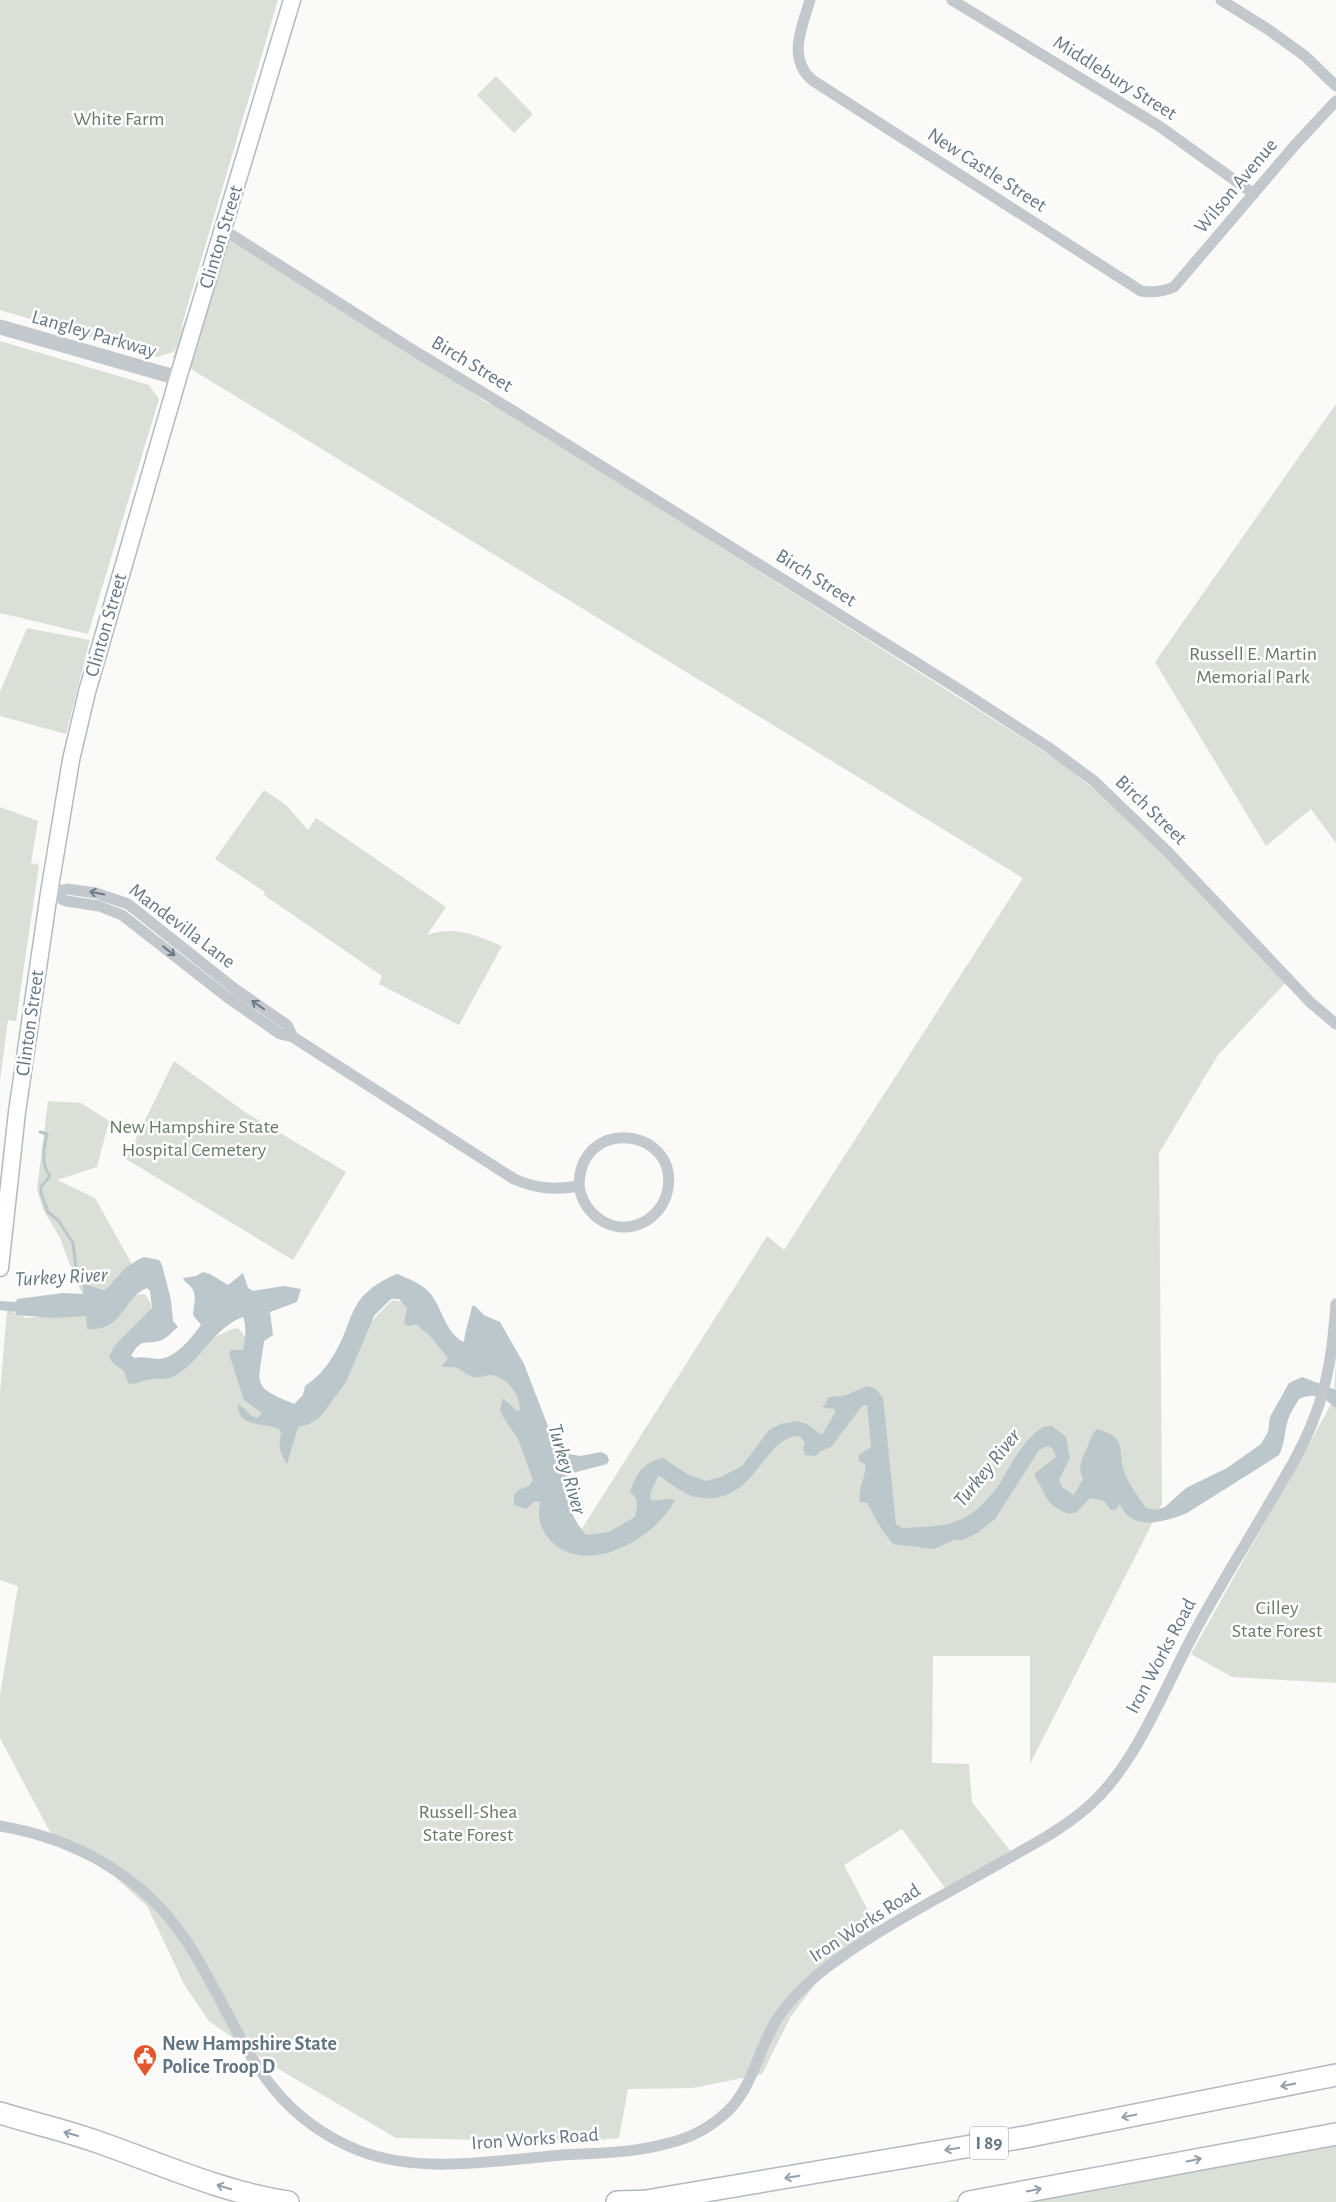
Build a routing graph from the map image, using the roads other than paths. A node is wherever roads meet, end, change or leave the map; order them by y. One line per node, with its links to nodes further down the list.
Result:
1 (292, 0): 8 (main road, Clinton Street)
2 (810, 0): 9 (street, New Castle Street)
3 (952, 0): 7 (street, Middlebury Street)
4 (1221, 0): 5 (street)
5 (1336, 86)
6 (1336, 102): 7 (street, Wilson Avenue)
7 (1254, 194): 9 (street, Wilson Avenue)
8 (224, 230): 11 (main road, Clinton Street); 13 (street, Birch Street)
9 (1164, 292)
10 (0, 327): 11 (street, Langley Parkway)
11 (178, 378): 12 (main road, Clinton Street)
12 (49, 893): 14 (street, Mandevilla Lane); 15 (main road, Clinton Street)
13 (1336, 1024)
14 (579, 1186): 14 (street)
15 (0, 1268)
16 (1336, 1304): 17 (street, Iron Works Road)
17 (0, 1826)
18 (1336, 2075): 21 (highway, I 89, one-way to 21)
19 (0, 2113): 22 (highway, one-way to 19)
20 (1336, 2134): 24 (highway, one-way to 20)
21 (647, 2201): 23 (highway)
22 (288, 2202)
23 (617, 2202)
24 (969, 2202)

